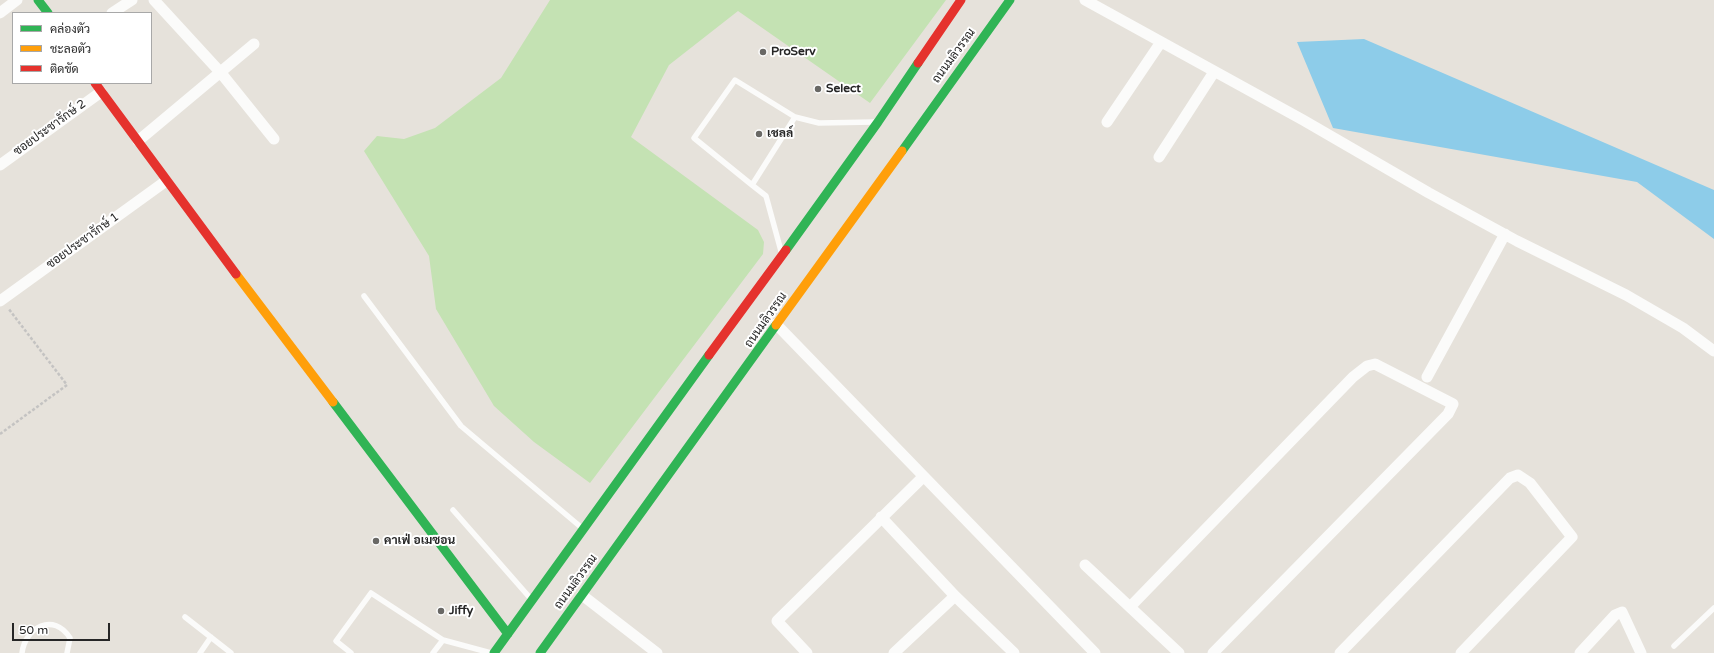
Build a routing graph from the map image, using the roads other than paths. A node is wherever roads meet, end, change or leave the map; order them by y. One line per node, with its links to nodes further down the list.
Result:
1 (17, 0): 10 (street)
2 (38, 0): 8 (main road)
3 (132, 0): 9 (street)
4 (154, 0): 14 (street)
5 (961, 0): 17 (main road)
6 (1010, 0): 29 (main road, ถนนมลิวรรณ)
7 (1085, 0): 11 (street)
8 (47, 12)
9 (114, 12)
10 (0, 13)
11 (1161, 42): 13 (street); 18 (street)
12 (254, 44): 14 (street)
13 (1214, 72): 21 (street); 25 (street)
14 (221, 73): 19 (street); 20 (street)
15 (98, 87): 20 (main road); 22 (street, ซอยประชารักษ์ 2)
16 (795, 117): 17 (lane); 24 (lane); 24 (lane)
17 (878, 122): 26 (main road)
18 (1107, 122)
19 (274, 139)
20 (138, 140): 23 (main road)
21 (1159, 157)
22 (0, 165)
23 (166, 181): 28 (street, ซอยประชารักษ์ 1); 43 (main road)
24 (752, 185): 26 (lane)
25 (1506, 234): 30 (street); 31 (street)
26 (782, 255): 35 (main road)
27 (364, 296): 35 (lane)
28 (1, 300)
29 (776, 324): 32 (street); 37 (main road, ถนนมลิวรรณ)
30 (1714, 351)
31 (1427, 377)
32 (923, 477): 34 (street); 59 (street)
33 (453, 510): 39 (lane)
34 (881, 517): 38 (street); 56 (street)
35 (583, 530): 39 (main road)
36 (1085, 565): 40 (street)
37 (582, 595): 54 (main road, ถนนมลิวรรณ); 55 (street)
38 (955, 596): 57 (street); 58 (street)
39 (532, 600): 43 (main road)
40 (1130, 607): 60 (street); 61 (street)
41 (1714, 608): 46 (lane)
42 (185, 617): 44 (lane)
43 (508, 634): 53 (main road)
44 (211, 637): 49 (lane); 50 (lane)
45 (443, 640): 51 (lane); 52 (lane); 53 (lane)
46 (1674, 646)
47 (22, 653): 48 (lane)
48 (67, 653)
49 (200, 653)
50 (231, 653)
51 (351, 653)
52 (433, 653)
53 (493, 653)
54 (540, 653)
55 (657, 653)
56 (808, 653)
57 (894, 653)
58 (1014, 653)
59 (1094, 653)
60 (1179, 653)
61 (1213, 653)
62 (1340, 653): 63 (street)
63 (1461, 653)
64 (1580, 653): 65 (street)
65 (1641, 653)

